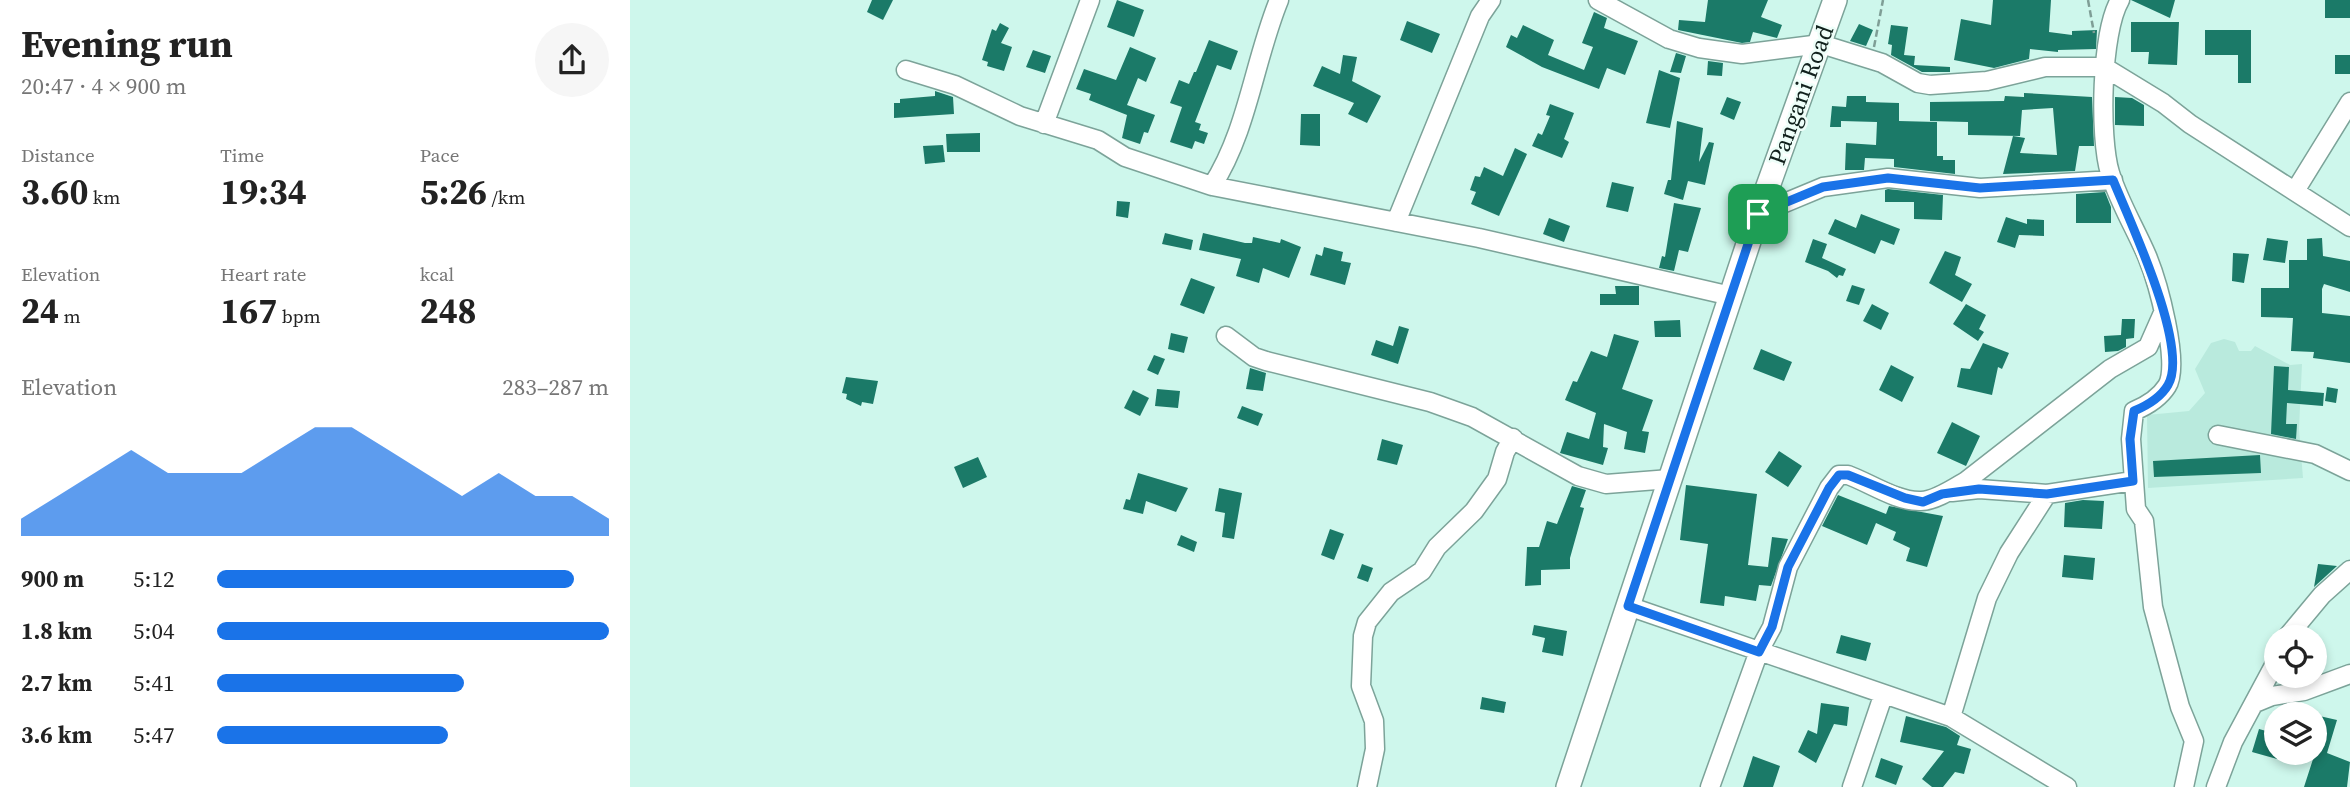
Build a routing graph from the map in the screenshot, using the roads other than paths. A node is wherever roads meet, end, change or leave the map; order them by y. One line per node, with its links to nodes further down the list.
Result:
1 (1090, 0): 11 (street)
2 (1279, 0): 13 (street)
3 (1491, 0): 16 (street)
4 (1598, 0): 7 (street)
5 (1835, 0): 7 (main road, Pangani Road)
6 (2120, 0): 8 (street)
7 (1821, 44): 8 (street); 15 (main road, Pangani Road)
8 (2104, 67): 12 (street); 14 (street)
9 (906, 70): 11 (street)
10 (2350, 102): 14 (street)
11 (1044, 124): 13 (street)
12 (2113, 180): 15 (street); 19 (street)
13 (1212, 186): 16 (street)
14 (2295, 191): 17 (street)
15 (1758, 214): 18 (main road, Pangani Road)
16 (1396, 222): 18 (street)
17 (2350, 227)
18 (1731, 296): 24 (main road, Pangani Road)
19 (2163, 313): 25 (street); 26 (street)
20 (1226, 336): 22 (street)
21 (2218, 435): 23 (street)
22 (1513, 438): 24 (street); 37 (street)
23 (2350, 471)
24 (1670, 479): 29 (main road, Pangani Road)
25 (2133, 481): 27 (street); 42 (street)
26 (1942, 494): 27 (street); 31 (street)
27 (2047, 494): 36 (street)
28 (2350, 570): 30 (street)
29 (1628, 606): 31 (street); 38 (main road, Pangani Road)
30 (2297, 625)
31 (1759, 652): 34 (street); 39 (street)
32 (2350, 674): 35 (street)
33 (2264, 685): 35 (street)
34 (1883, 696): 36 (street); 40 (street)
35 (2255, 703): 43 (street)
36 (1951, 717): 41 (street)
37 (1367, 787)
38 (1568, 787)
39 (1710, 787)
40 (1852, 787)
41 (2067, 787)
42 (2184, 787)
43 (2216, 787)

